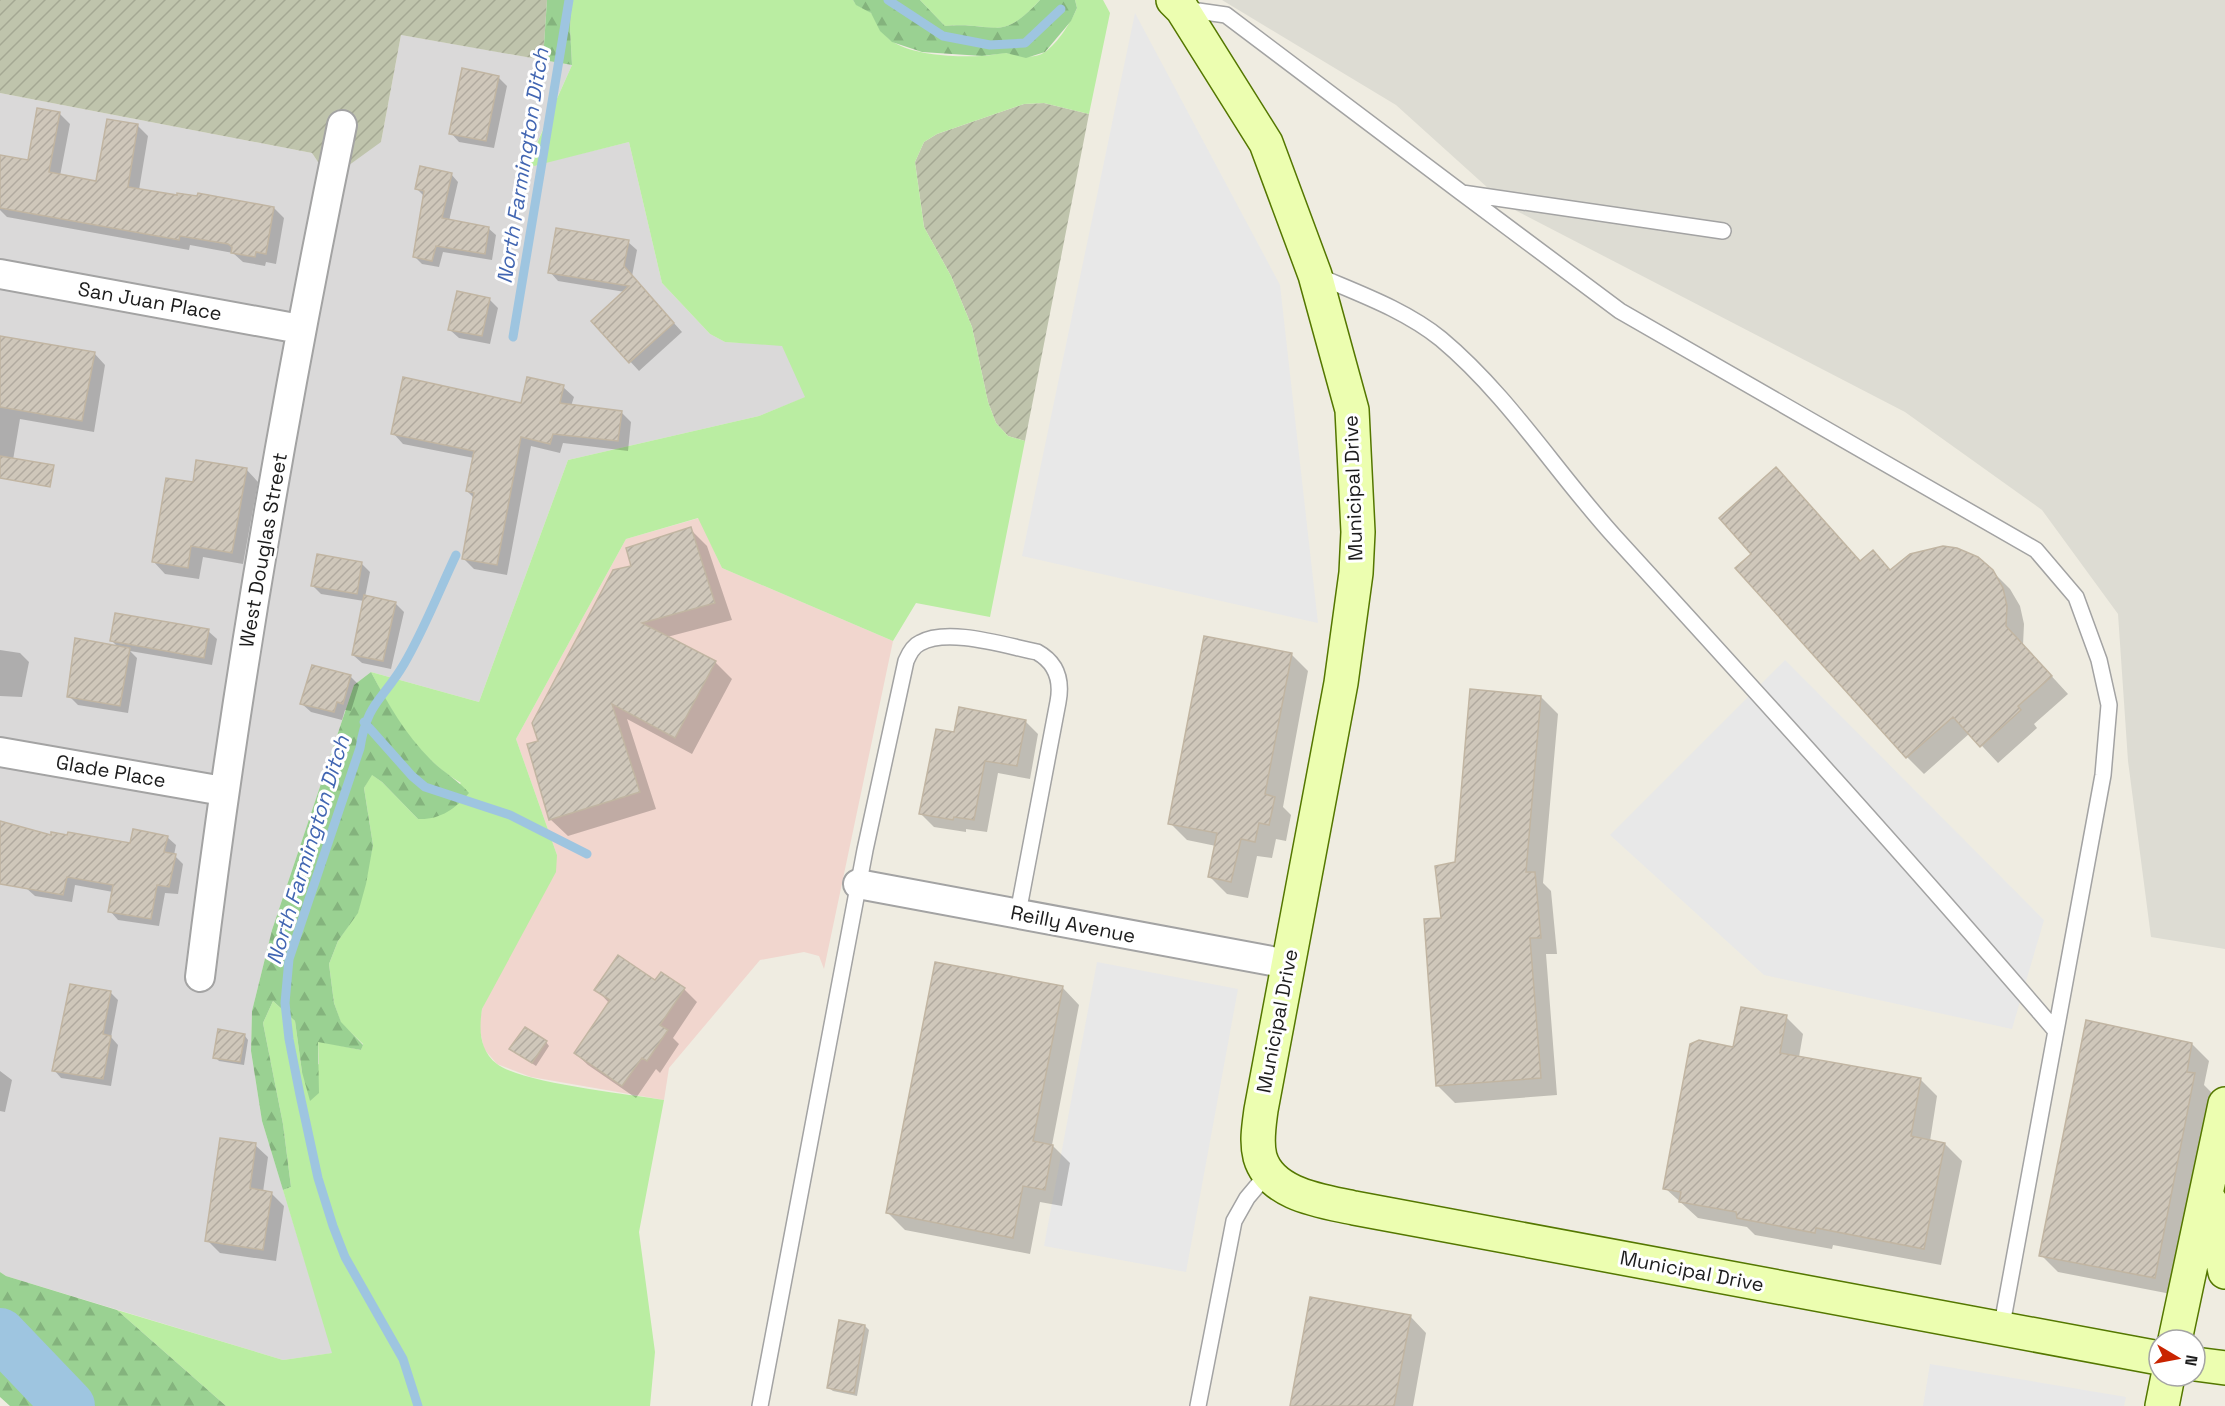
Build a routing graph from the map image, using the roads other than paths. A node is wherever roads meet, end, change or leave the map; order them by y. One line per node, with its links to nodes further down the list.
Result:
1 (1177, 4): 3 (lane); 6 (main road, Municipal Drive)
2 (342, 125): 7 (street, West Douglas Street)
3 (1462, 193): 4 (lane); 14 (lane)
4 (1723, 231)
5 (0, 274): 7 (street, San Juan Place)
6 (1315, 275): 12 (main road, Municipal Drive); 14 (lane)
7 (300, 329): 9 (street, West Douglas Street)
8 (0, 752): 9 (street, Glade Place)
9 (223, 791): 13 (street, West Douglas Street)
10 (858, 884): 11 (street, Reilly Avenue); 11 (lane); 25 (lane)
11 (1017, 913): 12 (street, Reilly Avenue)
12 (1288, 964): 16 (main road, Municipal Drive)
13 (200, 977)
14 (2055, 1030): 20 (lane)
15 (2225, 1104): 17 (main road)
16 (1268, 1173): 20 (main road, Municipal Drive); 26 (lane)
17 (2207, 1189): 18 (main road); 19 (main road)
18 (2225, 1272)
19 (2178, 1328)
20 (2001, 1330): 21 (main road, Municipal Drive)
21 (2147, 1356)
22 (2207, 1366): 23 (main road)
23 (2225, 1368)
24 (2166, 1388): 27 (main road)
25 (760, 1406)
26 (1198, 1406)
27 (2162, 1406)

